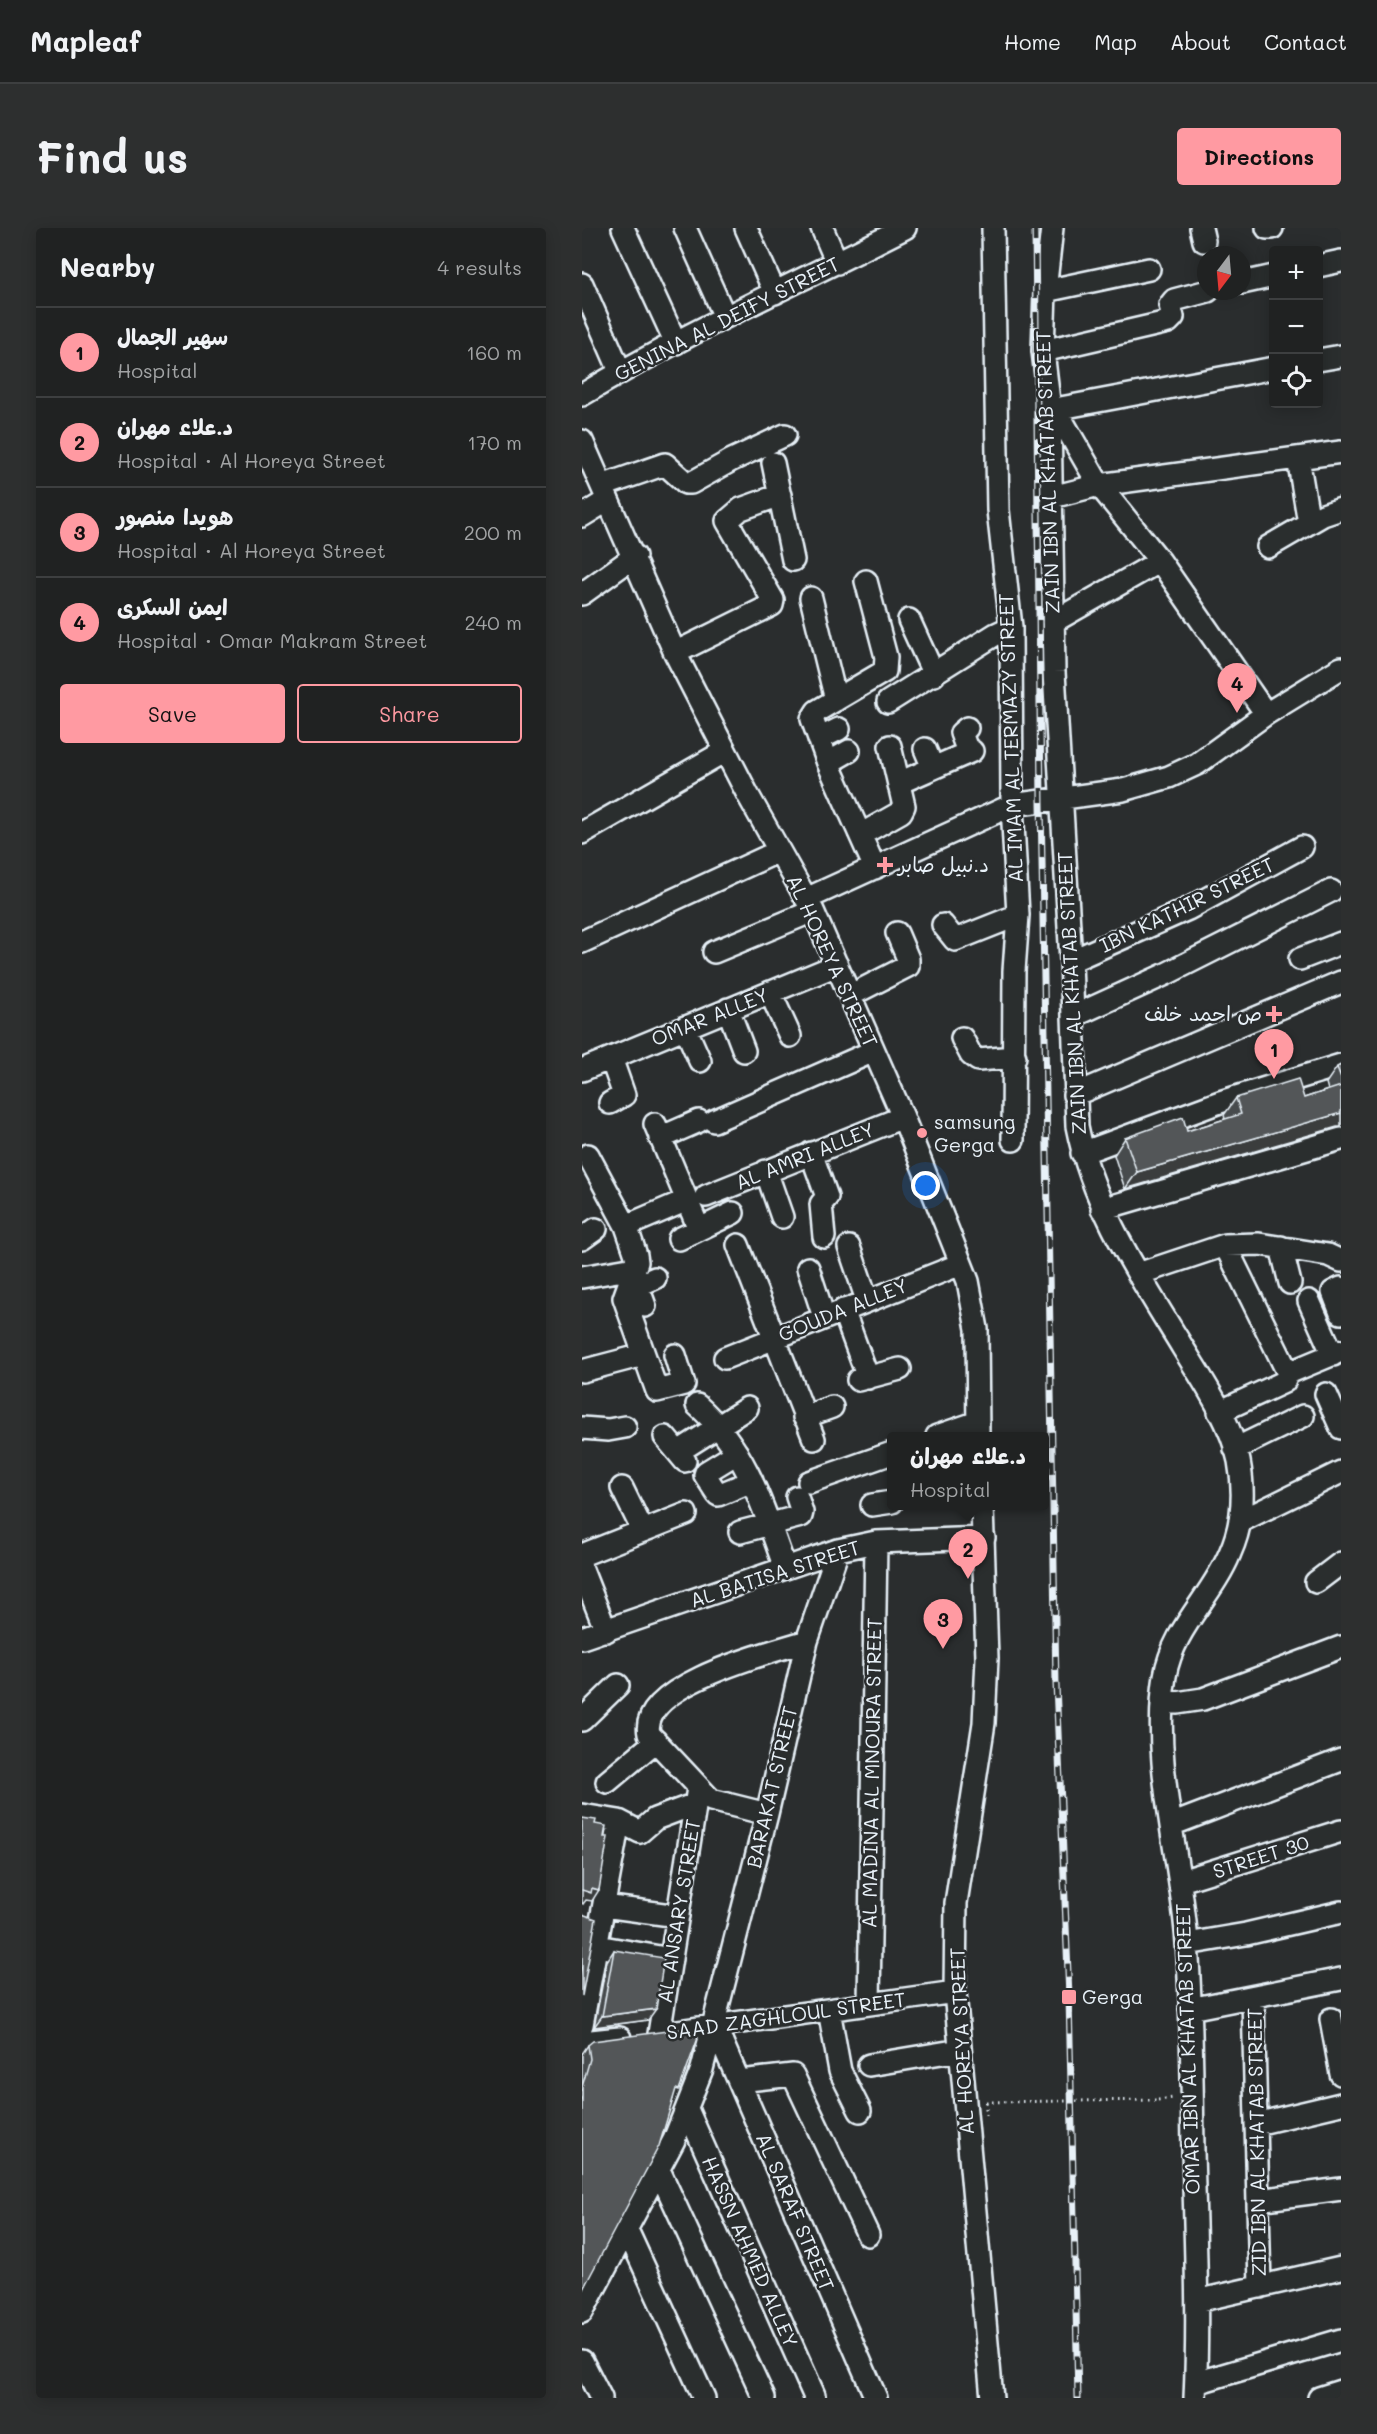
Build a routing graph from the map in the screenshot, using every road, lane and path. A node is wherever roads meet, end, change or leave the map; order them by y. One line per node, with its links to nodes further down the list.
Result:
1 (623, 228): 21 (street)
2 (685, 228): 20 (street)
3 (746, 228): 18 (street)
4 (822, 228): 11 (street)
5 (905, 228): 11 (street, GENINA AL DEIFY STREET)
6 (993, 228): 50 (street, AL IMAM AL TERMAZY STREET)
7 (1052, 228): 17 (street, ZAIN IBN AL KHATAB STREET)
8 (1267, 228): 9 (street)
9 (1272, 228)
10 (1341, 261): 12 (street)
11 (837, 263): 18 (street, GENINA AL DEIFY STREET)
12 (1323, 265)
13 (1149, 269): 17 (street)
14 (1269, 277): 15 (street)
15 (1251, 281)
16 (582, 284): 26 (street)
17 (1045, 291): 22 (street, ZAIN IBN AL KHATAB STREET)
18 (775, 293): 20 (street, GENINA AL DEIFY STREET)
19 (1197, 294): 22 (street)
20 (725, 317): 21 (street, GENINA AL DEIFY STREET)
21 (676, 342): 26 (street, GENINA AL DEIFY STREET)
22 (1043, 351): 28 (street, ZAIN IBN AL KHATAB STREET)
23 (1341, 356): 24 (street)
24 (1323, 359)
25 (1269, 369): 28 (street)
26 (621, 371): 27 (street, GENINA AL DEIFY STREET)
27 (582, 395)
28 (1053, 410): 34 (street); 37 (street, ZAIN IBN AL KHATAB STREET)
29 (785, 435): 35 (street)
30 (582, 441): 35 (street, AL HOREYA STREET)
31 (1341, 452): 32 (street)
32 (1298, 458): 34 (street); 40 (street)
33 (773, 463): 36 (street)
34 (1099, 485): 37 (street); 44 (street)
35 (605, 493): 39 (street); 42 (street, AL HOREYA STREET)
36 (780, 495): 43 (street); 51 (street)
37 (1052, 497): 49 (street, ZAIN IBN AL KHATAB STREET)
38 (1341, 508): 40 (street)
39 (582, 516)
40 (1309, 523): 41 (street)
41 (1268, 547)
42 (635, 556): 46 (street); 51 (street, AL HOREYA STREET)
43 (793, 560)
44 (1160, 561): 49 (street); 56 (street)
45 (866, 581): 54 (street)
46 (582, 594)
47 (811, 598): 54 (street)
48 (909, 620): 53 (street)
49 (1053, 622): 65 (street, ZAIN IBN AL KHATAB STREET)
50 (1011, 627): 53 (street); 66 (street, AL IMAM AL TERMAZY STREET)
51 (675, 653): 62 (street, AL HOREYA STREET)
52 (1341, 668): 56 (street)
53 (934, 675): 55 (street)
54 (836, 700): 59 (street)
55 (888, 702)
56 (1266, 714): 65 (street)
57 (967, 728): 64 (street)
58 (839, 729): 59 (street)
59 (819, 739): 63 (street)
60 (890, 746): 64 (street)
61 (849, 751): 63 (street)
62 (725, 752): 67 (street); 70 (street, AL HOREYA STREET)
63 (828, 763): 68 (street)
64 (899, 783): 68 (street)
65 (1062, 798): 66 (street); 81 (street, ZAIN IBN AL KHATAB STREET)
66 (1012, 805): 71 (street); 74 (street, AL IMAM AL TERMAZY STREET)
67 (582, 834)
68 (862, 834): 71 (street)
69 (1302, 847): 81 (street, IBN KATHIR STREET)
70 (779, 851): 73 (street, AL HOREYA STREET); 77 (street)
71 (875, 868): 73 (street)
72 (1331, 891): 87 (street)
73 (810, 905): 79 (street); 82 (street, AL HOREYA STREET)
74 (1018, 915): 75 (street); 93 (street, AL IMAM AL TERMAZY STREET)
75 (944, 925)
76 (897, 933): 85 (street)
77 (582, 942)
78 (1341, 943): 80 (street)
79 (714, 952)
80 (1300, 959)
81 (1071, 961): 87 (street, ZAIN IBN AL KHATAB STREET)
82 (837, 964): 84 (street, OMAR ALLEY); 85 (street, AL HOREYA STREET)
83 (1341, 982): 98 (street)
84 (770, 992): 86 (street, OMAR ALLEY); 89 (street)
85 (851, 995): 92 (street, AL HOREYA STREET)
86 (728, 1010): 88 (street, OMAR ALLEY); 91 (street)
87 (1074, 1016): 98 (street, ZAIN IBN AL KHATAB STREET)
88 (685, 1027): 94 (street, OMAR ALLEY); 95 (street)
89 (790, 1036)
90 (962, 1038): 93 (street)
91 (744, 1051)
92 (874, 1051): 100 (street, AL HOREYA STREET); 107 (street)
93 (1015, 1057): 102 (street, AL IMAM AL TERMAZY STREET)
94 (611, 1058): 97 (street, OMAR ALLEY); 99 (street)
95 (700, 1061)
96 (1341, 1065): 104 (street)
97 (582, 1070)
98 (1074, 1095): 104 (street, ZAIN IBN AL KHATAB STREET)
99 (610, 1103)
100 (903, 1117): 103 (street, AL AMRI ALLEY); 120 (street, AL HOREYA STREET)
101 (1341, 1139): 108 (street)
102 (1013, 1140)
103 (811, 1153): 106 (street, AL AMRI ALLEY); 113 (street)
104 (1082, 1153): 108 (street, ZAIN IBN AL KHATAB STREET)
105 (588, 1155): 111 (street)
106 (766, 1171): 107 (street, AL AMRI ALLEY); 110 (street)
107 (696, 1198): 111 (street, AL AMRI ALLEY); 112 (street)
108 (1102, 1209): 122 (street, ZAIN IBN AL KHATAB STREET)
109 (733, 1213): 112 (street)
110 (782, 1217)
111 (627, 1226): 123 (street)
112 (699, 1229): 114 (street)
113 (824, 1237)
114 (679, 1239)
115 (738, 1245): 132 (street)
116 (1225, 1245): 118 (street); 122 (street); 139 (street)
117 (849, 1247): 127 (street)
118 (1281, 1247): 119 (street); 125 (street)
119 (1341, 1261)
120 (961, 1264): 127 (street, GOUDA ALLEY); 151 (street, AL HOREYA STREET)
121 (808, 1268): 130 (street)
122 (1138, 1274): 144 (street, ZAIN IBN AL KHATAB STREET)
123 (640, 1276): 124 (street); 129 (street); 134 (street)
124 (582, 1277)
125 (1290, 1283)
126 (1341, 1288): 131 (street)
127 (867, 1300): 130 (street, GOUDA ALLEY)
128 (1308, 1301): 133 (street)
129 (645, 1306)
130 (833, 1313): 132 (street, GOUDA ALLEY); 137 (street)
131 (1341, 1313)
132 (774, 1337): 136 (street, GOUDA ALLEY); 146 (street)
133 (1337, 1353): 139 (street)
134 (644, 1355): 135 (street); 138 (street)
135 (675, 1355)
136 (726, 1358)
137 (900, 1369)
138 (582, 1371)
139 (1287, 1373): 144 (street)
140 (1332, 1395): 150 (street)
141 (697, 1405): 147 (street)
142 (832, 1407): 146 (street)
143 (747, 1408): 147 (street)
144 (1219, 1412): 154 (street, ZAIN IBN AL KHATAB STREET)
145 (1303, 1416): 154 (street)
146 (804, 1417): 153 (street)
147 (718, 1425): 155 (street); 156 (street)
148 (625, 1427): 149 (street)
149 (582, 1428)
150 (1341, 1428)
151 (978, 1429): 152 (street)
152 (963, 1432)
153 (814, 1439)
154 (1235, 1449): 163 (street, ZAIN IBN AL KHATAB STREET)
155 (676, 1450)
156 (737, 1453): 159 (street); 159 (street)
157 (887, 1455): 164 (street)
158 (1341, 1472): 163 (street)
159 (752, 1481): 164 (street)
160 (622, 1488): 165 (street)
161 (982, 1510): 167 (street, AL HOREYA STREET)
162 (686, 1514): 165 (street)
163 (1240, 1521): 180 (street, ZAIN IBN AL KHATAB STREET)
164 (769, 1524): 166 (street); 172 (street)
165 (643, 1531): 170 (street)
166 (740, 1532)
167 (984, 1538): 168 (street, AL BATISA STREET); 199 (street, AL HOREYA STREET)
168 (876, 1542): 169 (street, AL BATISA STREET); 201 (street, AL MADINA AL MNOURA STREET)
169 (838, 1550): 172 (street, AL BATISA STREET); 177 (street, BARAKAT STREET)
170 (582, 1555)
171 (1341, 1563): 174 (street)
172 (785, 1568): 175 (street, AL BATISA STREET)
173 (582, 1570): 175 (street)
174 (1316, 1582)
175 (606, 1631): 176 (street, AL BATISA STREET)
176 (582, 1638)
177 (807, 1641): 182 (street); 186 (street, BARAKAT STREET)
178 (1341, 1647): 180 (street)
179 (618, 1685): 181 (street)
180 (1163, 1701): 189 (street, OMAR IBN AL KHATAB STREET)
181 (582, 1720)
182 (656, 1742): 184 (street); 185 (street)
183 (1341, 1760): 189 (street)
184 (607, 1782)
185 (696, 1796): 186 (street); 188 (street); 194 (street, AL ANSARY STREET)
186 (767, 1814): 206 (street, BARAKAT STREET)
187 (582, 1815): 188 (street)
188 (619, 1821): 192 (street)
189 (1171, 1825): 191 (street, OMAR IBN AL KHATAB STREET)
190 (1341, 1831): 191 (street, STREET 30)
191 (1181, 1881): 195 (street, OMAR IBN AL KHATAB STREET)
192 (604, 1906): 194 (street); 196 (street)
193 (1341, 1911): 195 (street)
194 (678, 1916): 197 (street, AL ANSARY STREET)
195 (1187, 1944): 202 (street, OMAR IBN AL KHATAB STREET)
196 (597, 1946): 197 (street); 205 (street)
197 (671, 1959): 207 (street, AL ANSARY STREET)
198 (1341, 1980): 200 (street)
199 (955, 1992): 201 (street, SAAD ZAGHLOUL STREET); 209 (street, AL HOREYA STREET)
200 (1253, 1996): 202 (street); 218 (street, ZID IBN AL KHATAB STREET)
201 (869, 2004): 203 (street, SAAD ZAGHLOUL STREET)
202 (1190, 2009): 226 (street, OMAR IBN AL KHATAB STREET)
203 (829, 2010): 206 (street, SAAD ZAGHLOUL STREET); 217 (street)
204 (1331, 2019): 211 (street)
205 (582, 2025)
206 (715, 2026): 207 (street, SAAD ZAGHLOUL STREET); 212 (street, AL SARAF STREET); 216 (street, BARAKAT STREET)
207 (660, 2034): 208 (street, SAAD ZAGHLOUL STREET)
208 (582, 2042)
209 (960, 2050): 210 (street); 237 (street, AL HOREYA STREET)
210 (869, 2065)
211 (1341, 2074)
212 (739, 2081): 223 (street); 236 (street, AL SARAF STREET)
213 (1177, 2097): 214 (path, bridge)
214 (986, 2102)
215 (1341, 2104): 218 (street)
216 (687, 2109): 219 (street, BARAKAT STREET); 233 (street, HASSN AHMED ALLEY)
217 (860, 2111)
218 (1256, 2124): 221 (street, ZID IBN AL KHATAB STREET)
219 (659, 2170): 222 (street, BARAKAT STREET); 235 (street)
220 (1341, 2189): 221 (street)
221 (1258, 2200): 225 (street, ZID IBN AL KHATAB STREET)
222 (627, 2230): 227 (street, BARAKAT STREET); 234 (street)
223 (868, 2235)
224 (1341, 2268): 225 (street)
225 (1260, 2287): 226 (street)
226 (1197, 2301): 231 (street, OMAR IBN AL KHATAB STREET)
227 (582, 2312)
228 (1341, 2340): 231 (street)
229 (582, 2361): 230 (street)
230 (592, 2388)
231 (1196, 2390)
232 (1341, 2391): 238 (street)
233 (814, 2395)
234 (704, 2398)
235 (764, 2398)
236 (876, 2398)
237 (992, 2398)
238 (1319, 2398)

